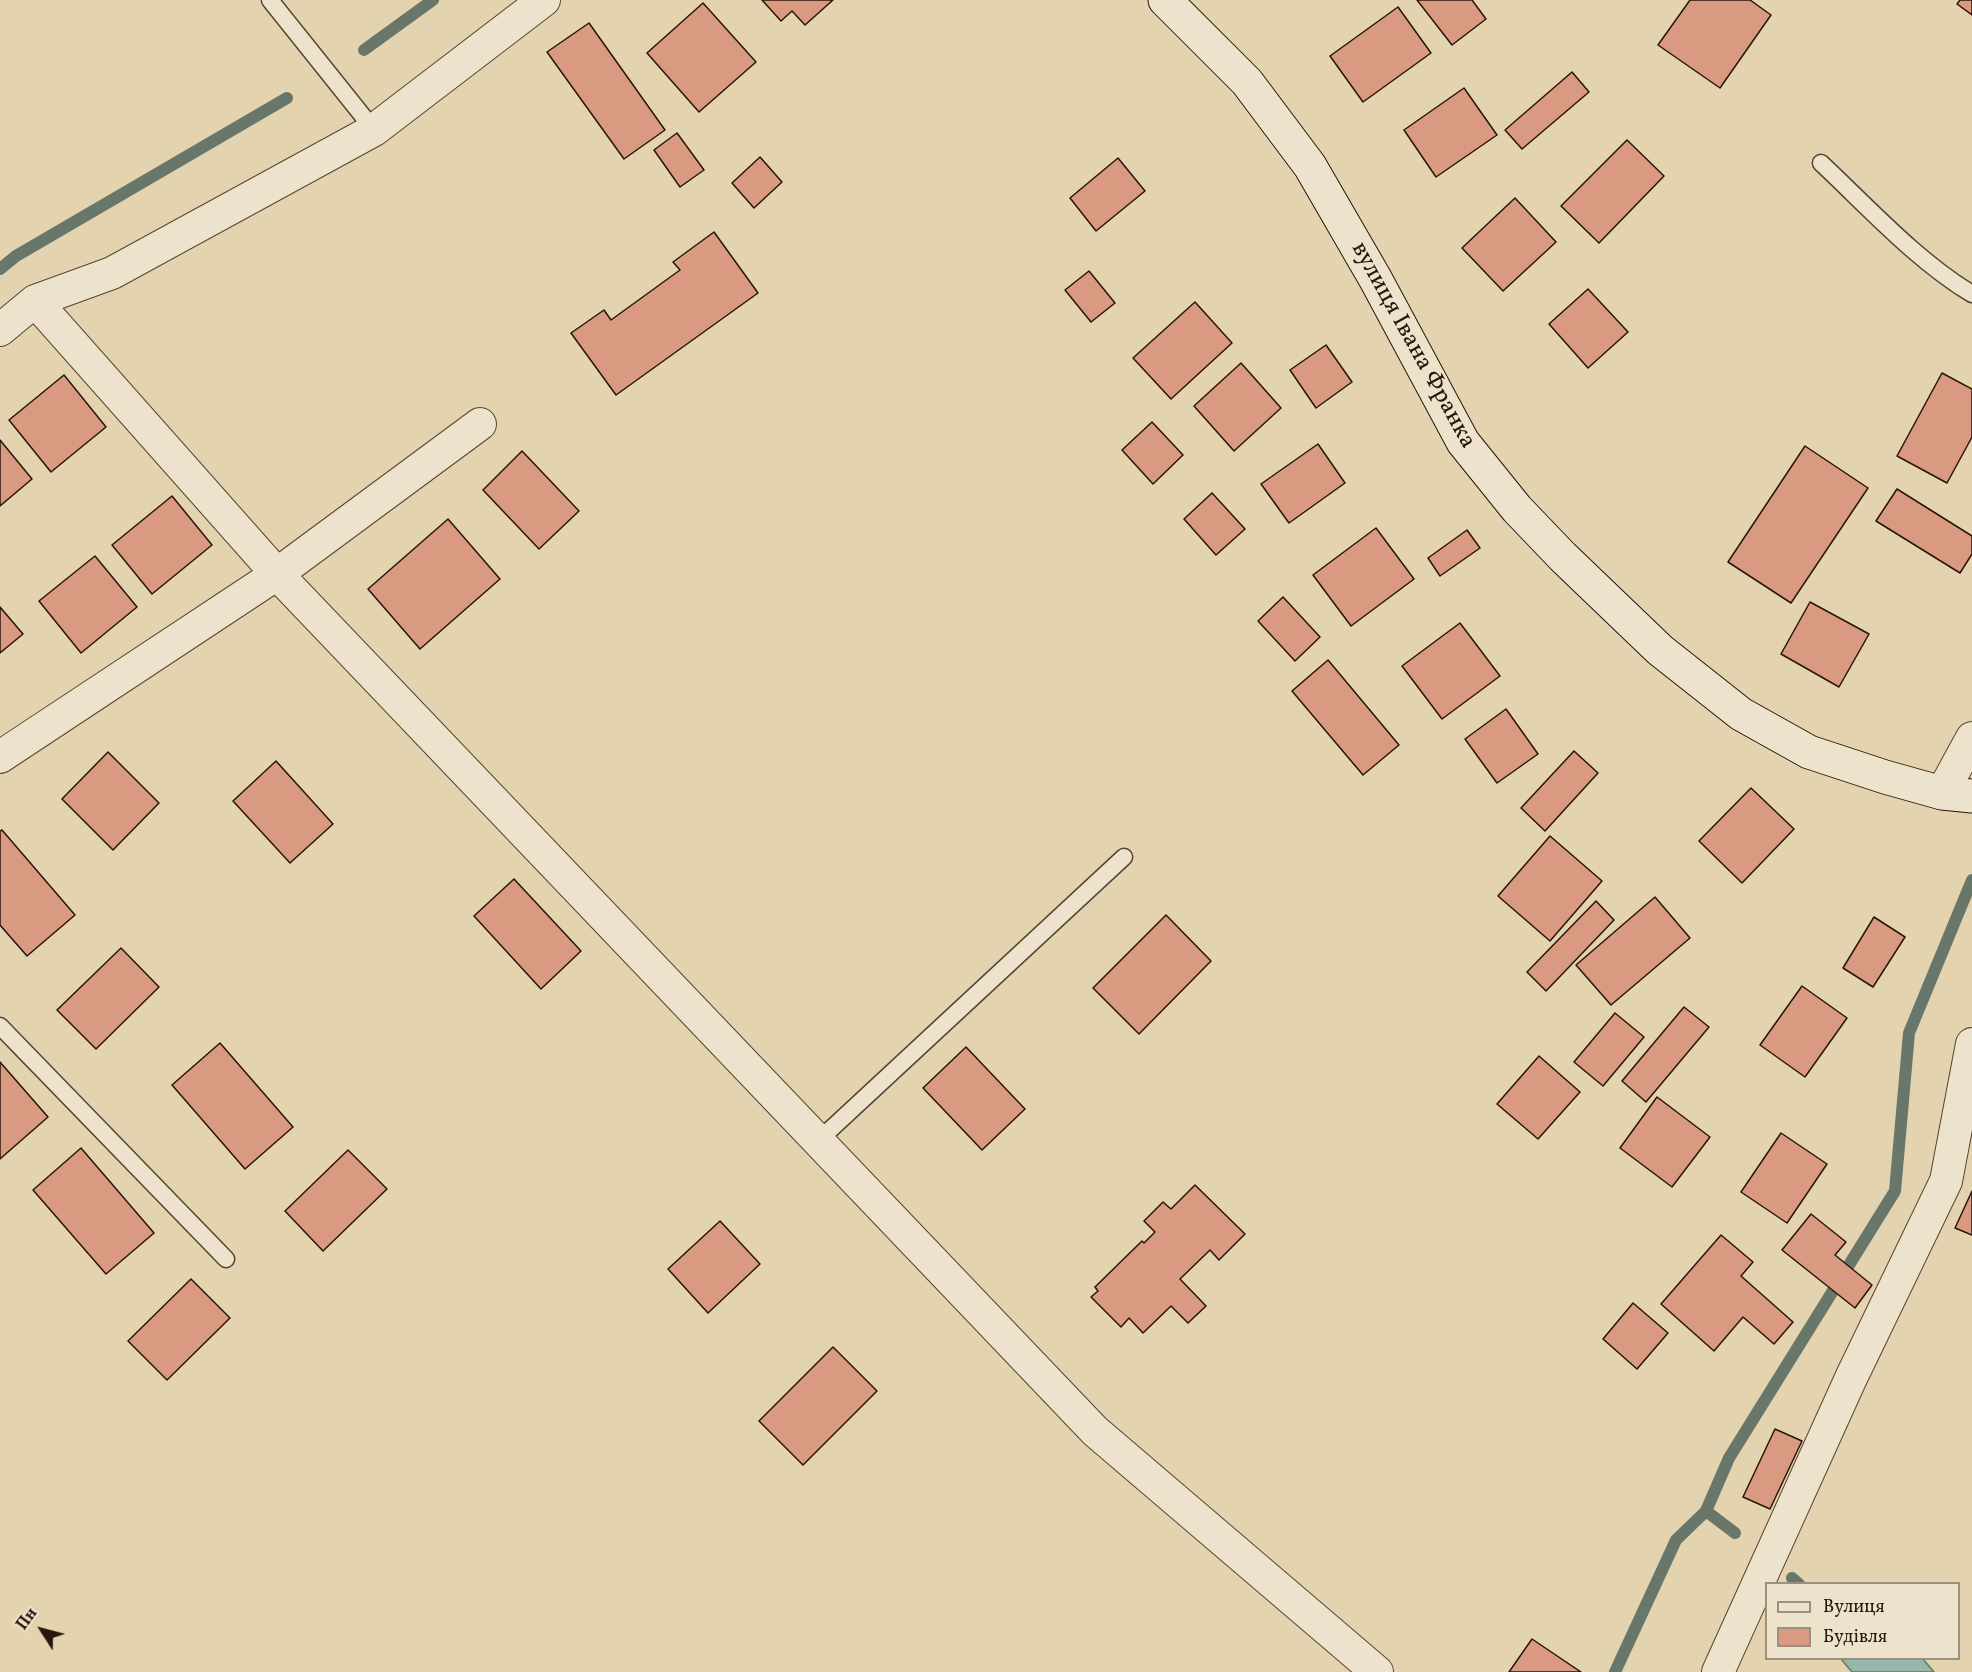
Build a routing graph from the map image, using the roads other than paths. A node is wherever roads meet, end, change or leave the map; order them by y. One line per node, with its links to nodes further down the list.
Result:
1 (270, 0): 4 (lane)
2 (544, 0): 4 (street)
3 (1165, 0): 13 (main road, вулиця Івана Франка)
4 (374, 130): 7 (street)
5 (1821, 163): 6 (lane)
6 (1972, 294)
7 (35, 301): 8 (street); 10 (street)
8 (0, 330)
9 (480, 424): 10 (street)
10 (278, 574): 12 (street); 17 (street)
11 (1972, 738): 13 (street, вулиця Івана Франка)
12 (0, 757)
13 (1957, 795)
14 (1124, 857): 17 (lane)
15 (0, 1026): 18 (lane)
16 (1972, 1044): 20 (street)
17 (818, 1142): 19 (street)
18 (226, 1259)
19 (1377, 1672)
20 (1718, 1672)

